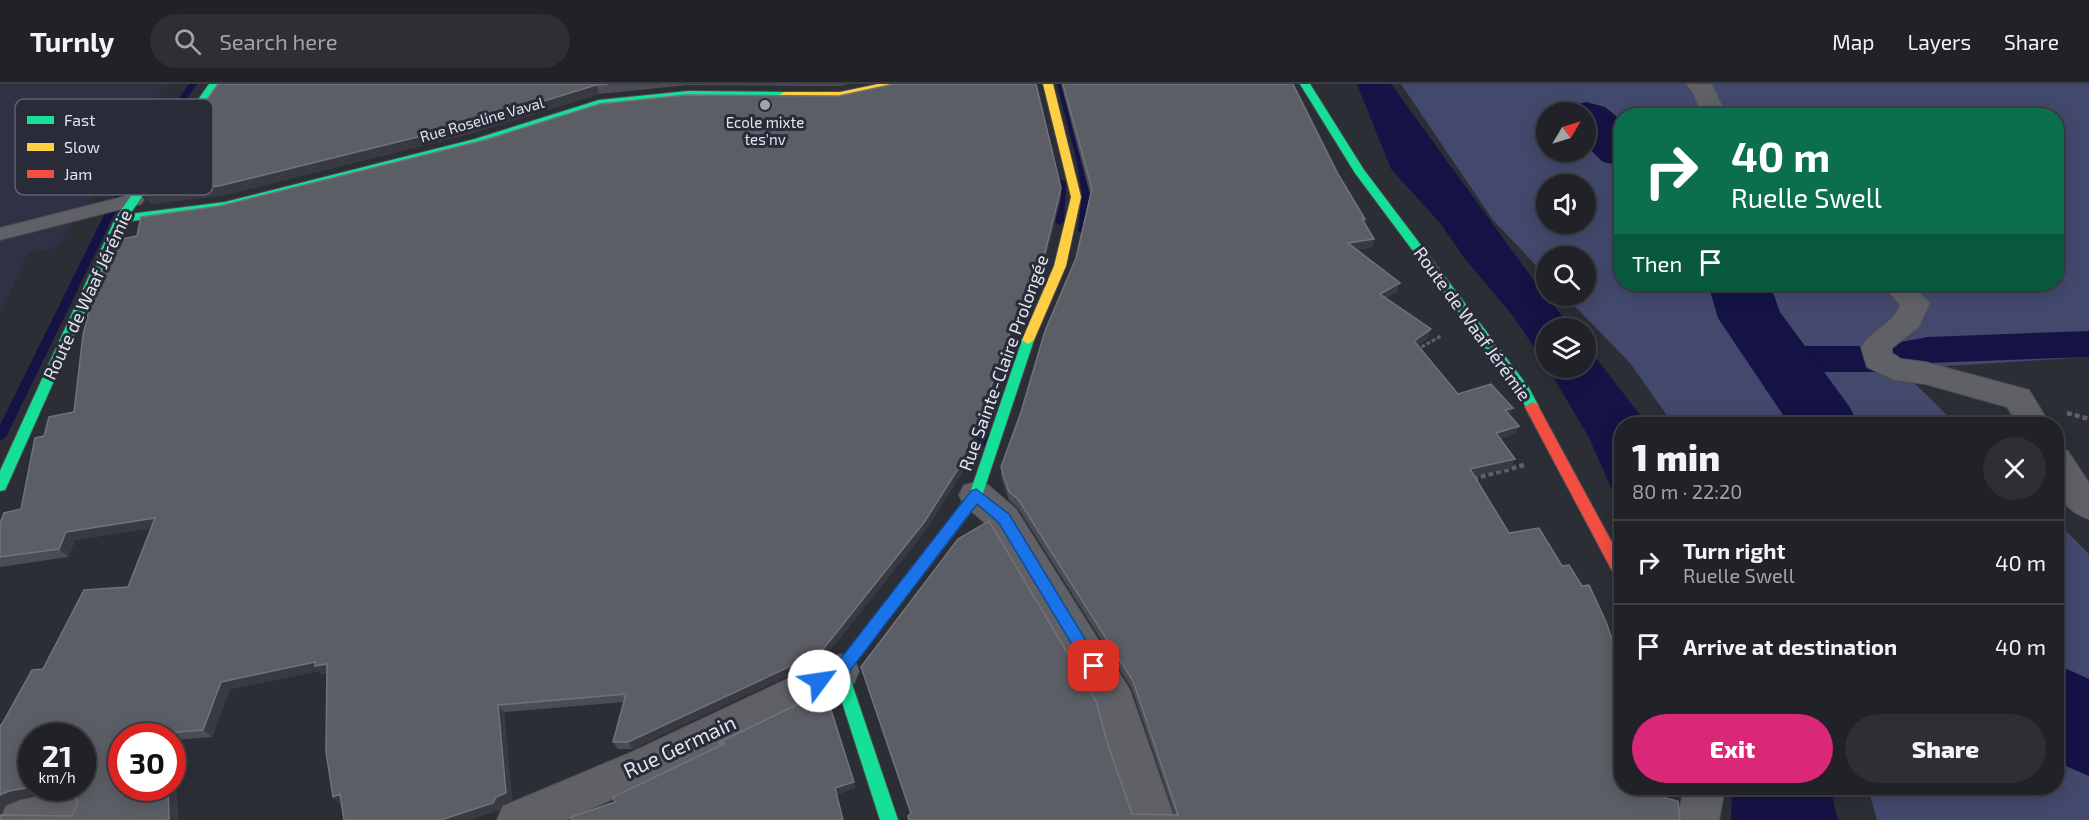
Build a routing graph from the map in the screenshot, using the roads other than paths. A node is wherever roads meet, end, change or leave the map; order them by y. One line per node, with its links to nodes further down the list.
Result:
1 (214, 84): 6 (street, Route de Waaf Jérémie)
2 (892, 84): 10 (street, Rue Roseline Vaval)
3 (1048, 84): 16 (street, Rue Sainte-Claire Prolongée)
4 (1305, 84): 18 (street, Route de Waaf Jérémie)
5 (1698, 84): 7 (street)
6 (204, 99)
7 (1711, 108)
8 (137, 195): 9 (street, Route de Waaf Jérémie)
9 (134, 200): 10 (street, Route de Waaf Jérémie); 11 (lane)
10 (121, 219): 15 (street, Route de Waaf Jérémie)
11 (0, 234)
12 (1902, 291): 13 (street)
13 (2030, 417)
14 (2064, 473): 17 (street)
15 (0, 486)
16 (976, 495): 19 (street, Rue Sainte-Claire Prolongée); 25 (street)
17 (2089, 505)
18 (1614, 561)
19 (840, 671): 23 (street, Rue Germain); 24 (street)
20 (1703, 795): 26 (street)
21 (66, 811): 22 (street)
22 (21, 820)
23 (518, 820)
24 (890, 820)
25 (1154, 820)
26 (1698, 820)

